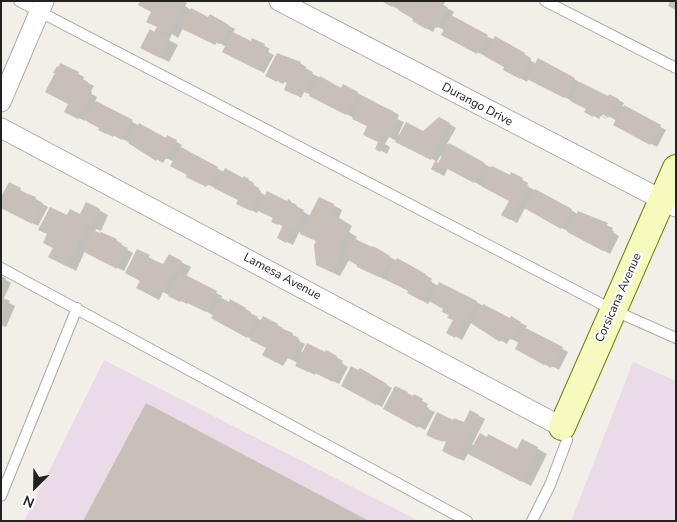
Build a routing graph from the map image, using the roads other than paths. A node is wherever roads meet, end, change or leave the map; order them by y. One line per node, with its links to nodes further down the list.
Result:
1 (18, 1): 4 (lane)
2 (279, 1): 9 (street, Durango Drive)
3 (545, 1): 5 (lane)
4 (42, 7): 6 (street); 12 (lane)
5 (676, 68)
6 (1, 102)
7 (1, 128): 14 (street, Lamesa Avenue)
8 (676, 168): 9 (street, Corsicana Avenue)
9 (668, 204): 12 (street, Corsicana Avenue)
10 (1, 268): 11 (lane)
11 (77, 308): 15 (lane); 16 (lane)
12 (613, 310): 13 (lane); 14 (street, Corsicana Avenue)
13 (676, 338)
14 (562, 427): 17 (lane)
15 (1, 496)
16 (467, 521)
17 (532, 521)

